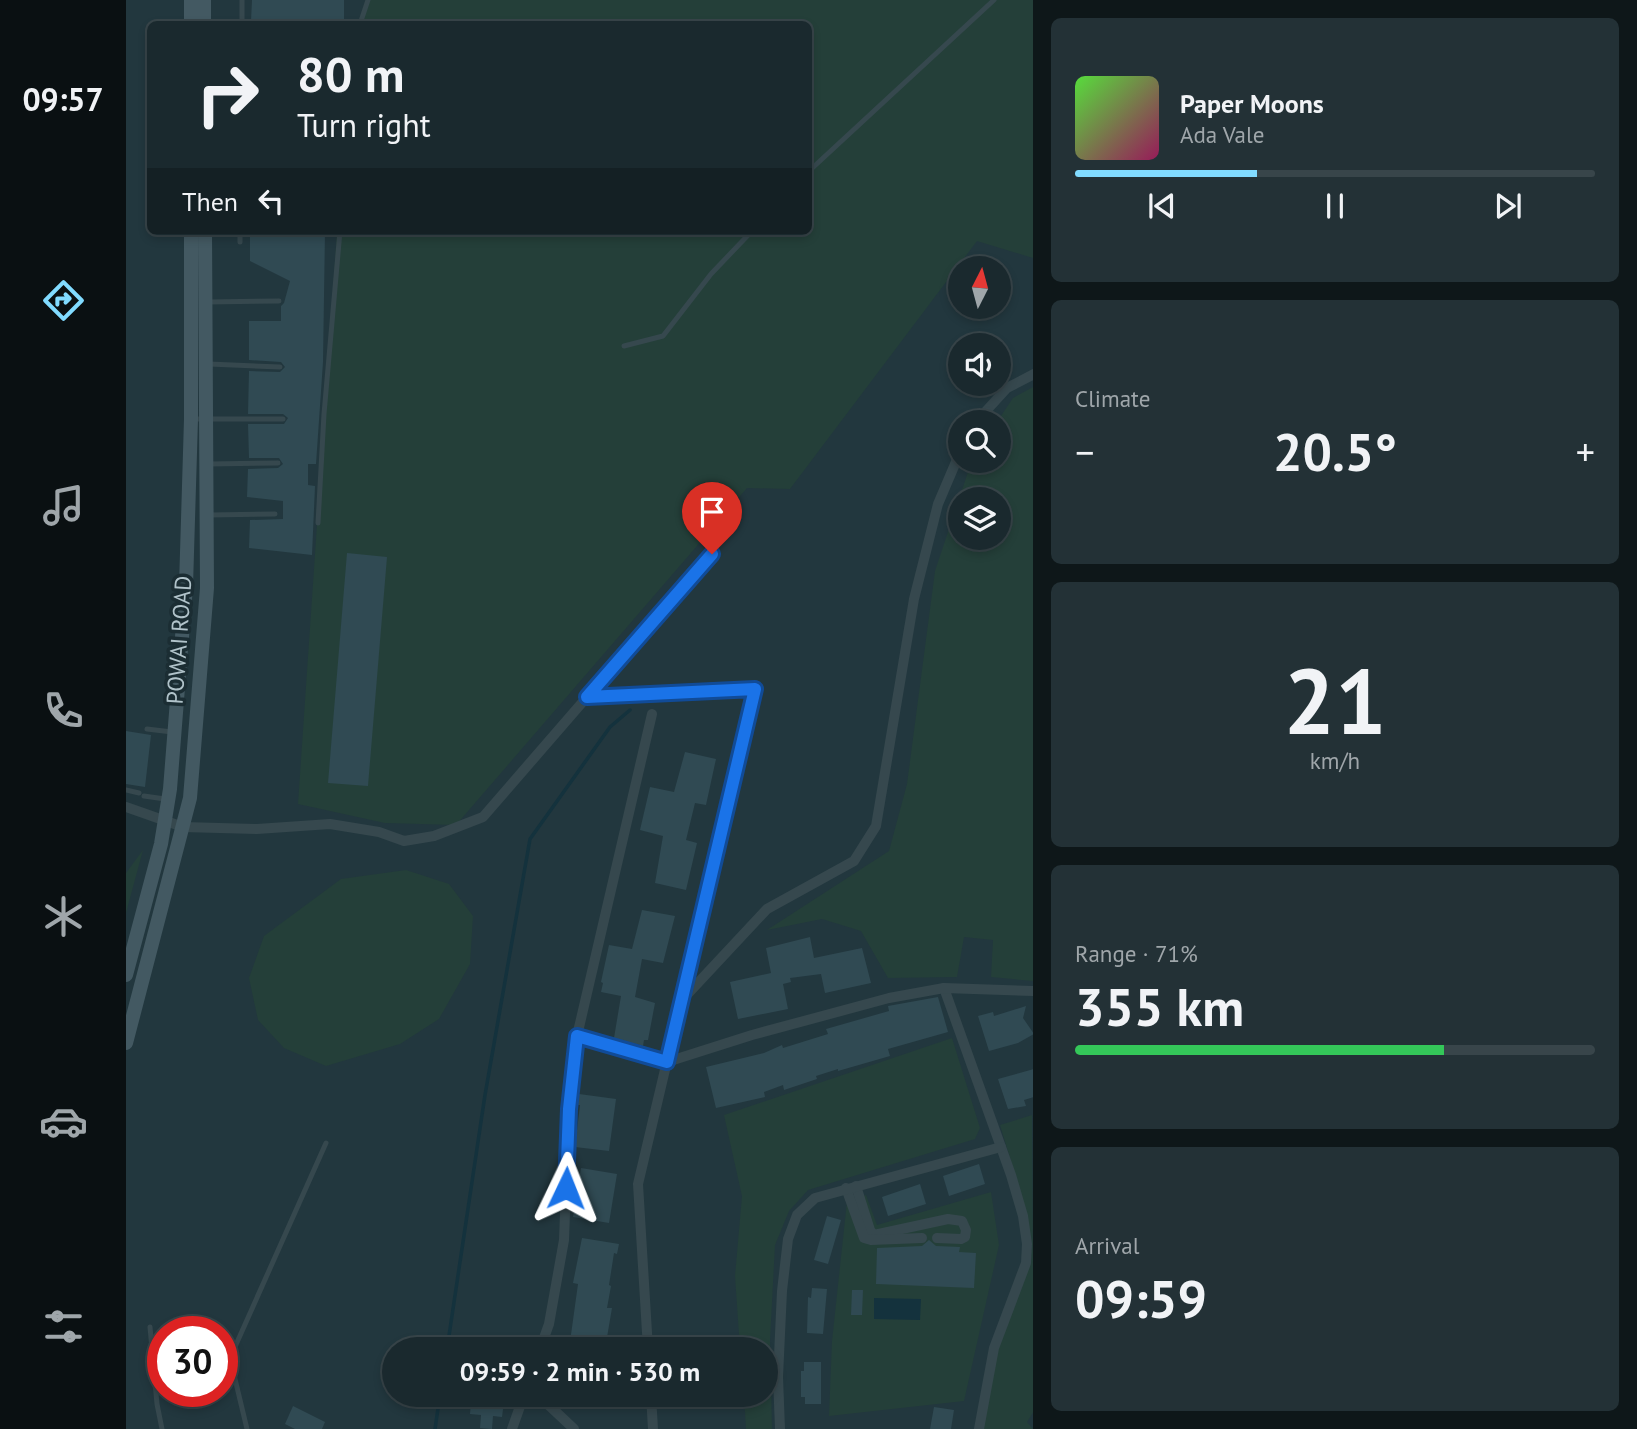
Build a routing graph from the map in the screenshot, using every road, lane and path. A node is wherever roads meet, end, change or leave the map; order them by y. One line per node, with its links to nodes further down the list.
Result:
1 (191, 0): 6 (main road)
2 (204, 0): 7 (main road)
3 (242, 0): 8 (lane)
4 (368, 0): 9 (lane)
5 (994, 0): 10 (lane)
6 (191, 21)
7 (204, 21)
8 (242, 21)
9 (361, 21)
10 (812, 168)
11 (191, 235): 24 (main road, POWAI ROAD)
12 (205, 235): 18 (main road, POWAI ROAD)
13 (240, 235): 16 (lane)
14 (340, 235): 31 (lane)
15 (747, 235): 19 (lane)
16 (240, 242)
17 (279, 301): 18 (lane)
18 (205, 302): 20 (main road, POWAI ROAD)
19 (624, 346)
20 (205, 364): 21 (lane); 24 (main road, POWAI ROAD)
21 (281, 367)
22 (1033, 374): 23 (street)
23 (987, 410)
24 (199, 419): 25 (lane); 27 (main road, POWAI ROAD); 36 (main road, POWAI ROAD)
25 (284, 419)
26 (278, 463): 27 (lane)
27 (206, 464): 30 (main road, POWAI ROAD)
28 (951, 473): 46 (street)
29 (275, 513): 30 (lane)
30 (206, 515): 41 (main road, POWAI ROAD)
31 (318, 523)
32 (712, 554): 33 (street)
33 (587, 697): 41 (street); 46 (street)
34 (652, 714): 47 (street)
35 (148, 729): 36 (lane)
36 (175, 733): 38 (main road, POWAI ROAD)
37 (126, 790): 38 (lane)
38 (169, 799): 40 (main road, POWAI ROAD)
39 (126, 807): 40 (street)
40 (165, 821): 41 (street); 42 (main road, POWAI ROAD)
41 (183, 827): 44 (main road, POWAI ROAD)
42 (126, 975)
43 (944, 988): 45 (street); 49 (street); 51 (street)
44 (133, 989): 48 (main road, POWAI ROAD)
45 (1033, 991)
46 (680, 1002): 49 (street)
47 (577, 1036): 49 (street); 55 (street)
48 (126, 1043)
49 (667, 1062): 56 (street)
50 (326, 1143): 62 (lane)
51 (1001, 1147): 52 (street); 67 (street)
52 (851, 1187): 53 (street); 54 (street); 66 (street)
53 (922, 1238)
54 (937, 1238)
55 (544, 1337)
56 (647, 1337)
57 (158, 1407): 61 (lane)
58 (520, 1407): 63 (street)
59 (551, 1407): 64 (street)
60 (652, 1407): 65 (street)
61 (162, 1429)
62 (247, 1429)
63 (512, 1429)
64 (574, 1429)
65 (653, 1429)
66 (780, 1429)
67 (979, 1429)

